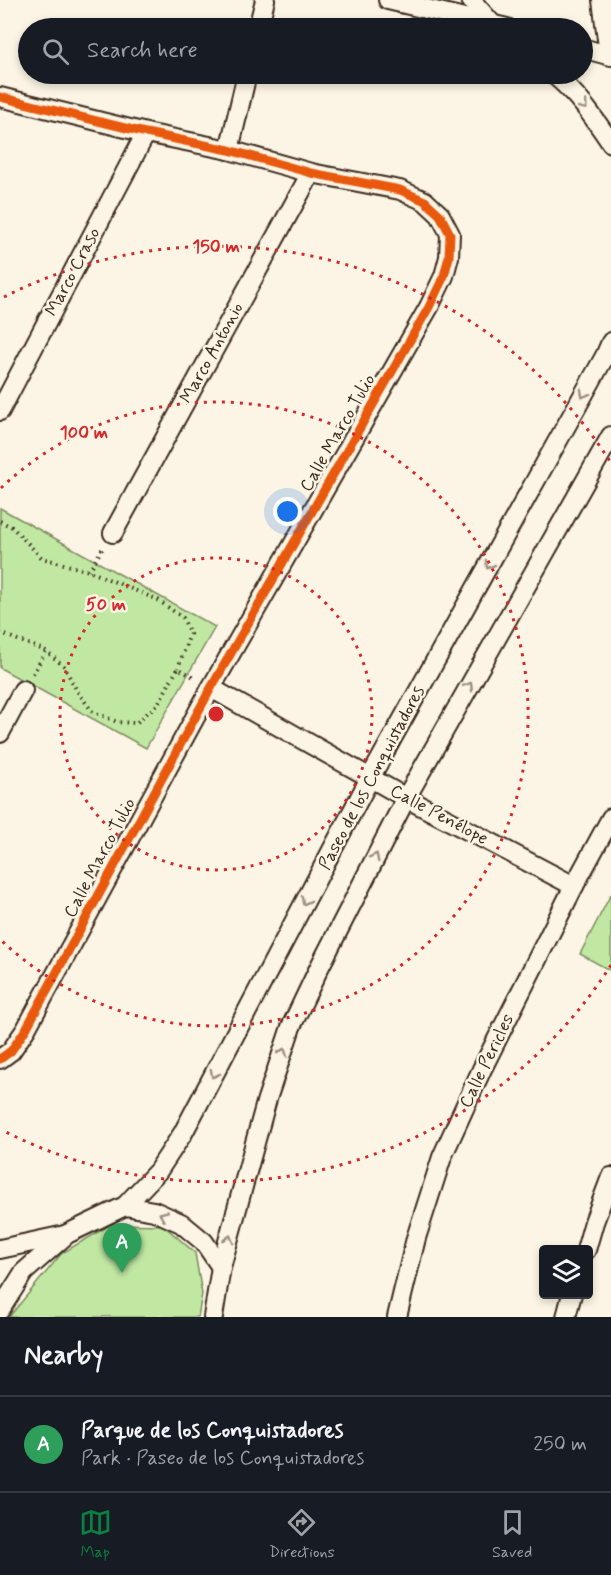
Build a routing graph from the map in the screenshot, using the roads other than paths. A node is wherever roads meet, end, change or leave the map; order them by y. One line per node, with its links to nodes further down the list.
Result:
1 (265, 0): 5 (street)
2 (388, 0): 6 (street)
3 (471, 0): 7 (street)
4 (602, 0): 9 (street)
5 (260, 18)
6 (461, 18)
7 (489, 18)
8 (593, 51): 9 (street)
9 (610, 56)
10 (245, 84): 15 (street)
11 (565, 84): 14 (street, one-way to 14)
12 (0, 97): 13 (street, Calle Marco Tulio)
13 (146, 133): 15 (street, Calle Marco Tulio); 18 (street, Marco Craso)
14 (611, 143)
15 (229, 150): 16 (street, Calle Marco Tulio)
16 (310, 172): 20 (street, Marco Antonio); 21 (street, Calle Marco Tulio)
17 (611, 342): 24 (street, Paseo de los Conquistadores, one-way to 24)
18 (0, 411)
19 (611, 436): 25 (street, one-way to 19)
20 (113, 533)
21 (211, 688): 24 (street, Calle Penélope); 28 (street, Calle Marco Tulio)
22 (23, 690): 23 (street)
23 (0, 733)
24 (370, 778): 25 (street, Calle Penélope); 30 (street, Paseo de los Conquistadores, one-way to 30)
25 (406, 798): 27 (street, Calle Penélope); 34 (street, one-way to 25)
26 (611, 818): 27 (street, Calle Pericles)
27 (574, 886): 38 (street, Calle Pericles)
28 (0, 1059)
29 (611, 1177): 32 (street)
30 (125, 1206): 31 (street, Paseo de los Conquistadores); 34 (street, one-way to 30)
31 (67, 1234): 33 (street); 36 (street, Paseo de los Conquistadores)
32 (587, 1245)
33 (0, 1249)
34 (221, 1267): 37 (street)
35 (571, 1299): 39 (street)
36 (0, 1310)
37 (213, 1317)
38 (397, 1317)
39 (566, 1317)

